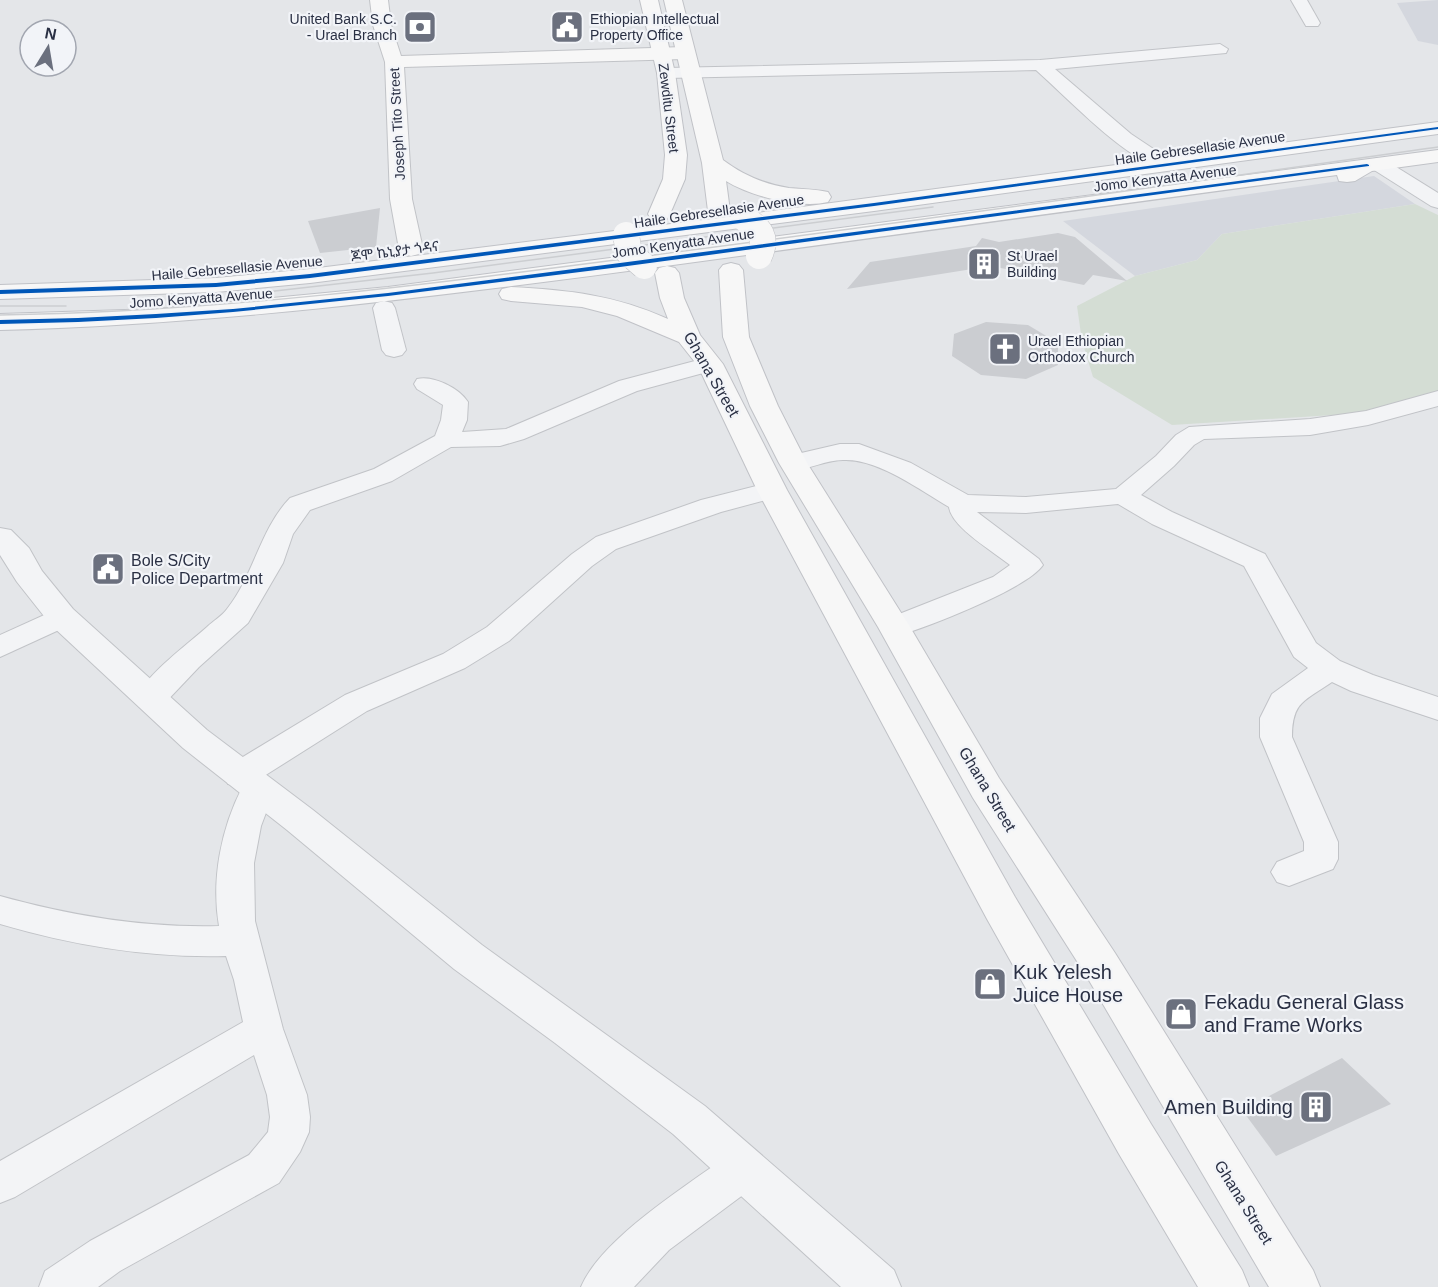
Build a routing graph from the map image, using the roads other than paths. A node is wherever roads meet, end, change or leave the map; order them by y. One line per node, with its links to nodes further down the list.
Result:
1 (379, 0): 8 (main road, Joseph Tito Street)
2 (649, 0): 9 (main road, Zewditu Street)
3 (673, 0): 7 (main road, Zewditu Street)
4 (1299, 0): 5 (street)
5 (1312, 23)
6 (1220, 49): 10 (street)
7 (684, 53): 9 (main road); 11 (main road, Zewditu Street)
8 (394, 62): 9 (main road); 22 (main road, Joseph Tito Street)
9 (664, 64): 11 (street); 21 (main road, Zewditu Street)
10 (1040, 65): 11 (street); 15 (street)
11 (689, 73): 16 (main road, Zewditu Street)
12 (1434, 129): 13 (main road, Haile Gebresellasie Avenue)
13 (1329, 142): 15 (main road, Haile Gebresellasie Avenue); 26 (main road, Haile Gebresellasie Avenue)
14 (1438, 156): 17 (main road, Jomo Kenyatta Avenue)
15 (1154, 158): 18 (main road, Haile Gebresellasie Avenue)
16 (713, 163): 18 (main road); 20 (main road, Zewditu Street)
17 (1372, 165): 19 (street); 23 (main road); 29 (main road, Jomo Kenyatta Avenue)
18 (820, 197): 20 (main road, Haile Gebresellasie Avenue)
19 (1438, 202)
20 (731, 214): 21 (main road, Haile Gebresellasie Avenue); 23 (main road, Ghana Street, bridge)
21 (652, 217): 22 (main road, ጆሞ ኬኒያታ ጎዳና); 24 (main road, bridge)
22 (411, 249): 25 (main road, ጆሞ ኬኒያታ ጎዳና)
23 (745, 264): 24 (main road); 36 (main road, Ghana Street)
24 (656, 270): 27 (main road); 32 (main road, Ghana Street)
25 (0, 282)
26 (0, 292)
27 (502, 293): 28 (main road); 32 (main road)
28 (384, 308): 30 (main road); 31 (street)
29 (0, 322)
30 (0, 333)
31 (394, 350)
32 (699, 350): 35 (street); 36 (main road, Ghana Street)
33 (426, 384): 35 (street)
34 (1438, 398): 37 (street)
35 (446, 440): 44 (street)
36 (783, 477): 38 (street); 41 (main road, Ghana Street); 46 (street); 56 (main road, Ghana Street)
37 (1123, 496): 38 (street); 43 (street)
38 (962, 503): 41 (street)
39 (0, 537): 40 (street)
40 (62, 617): 42 (street); 44 (street)
41 (894, 627): 57 (main road, Ghana Street)
42 (0, 647)
43 (1329, 668): 45 (street); 47 (street)
44 (151, 698): 46 (street)
45 (1438, 709)
46 (249, 782): 49 (street); 51 (street)
47 (1289, 872)
48 (0, 910): 49 (street)
49 (240, 941): 50 (street)
50 (264, 1029): 52 (street); 53 (street)
51 (744, 1169): 54 (street); 55 (street)
52 (0, 1183)
53 (61, 1287)
54 (603, 1287)
55 (877, 1287)
56 (1226, 1287)
57 (1296, 1287)

